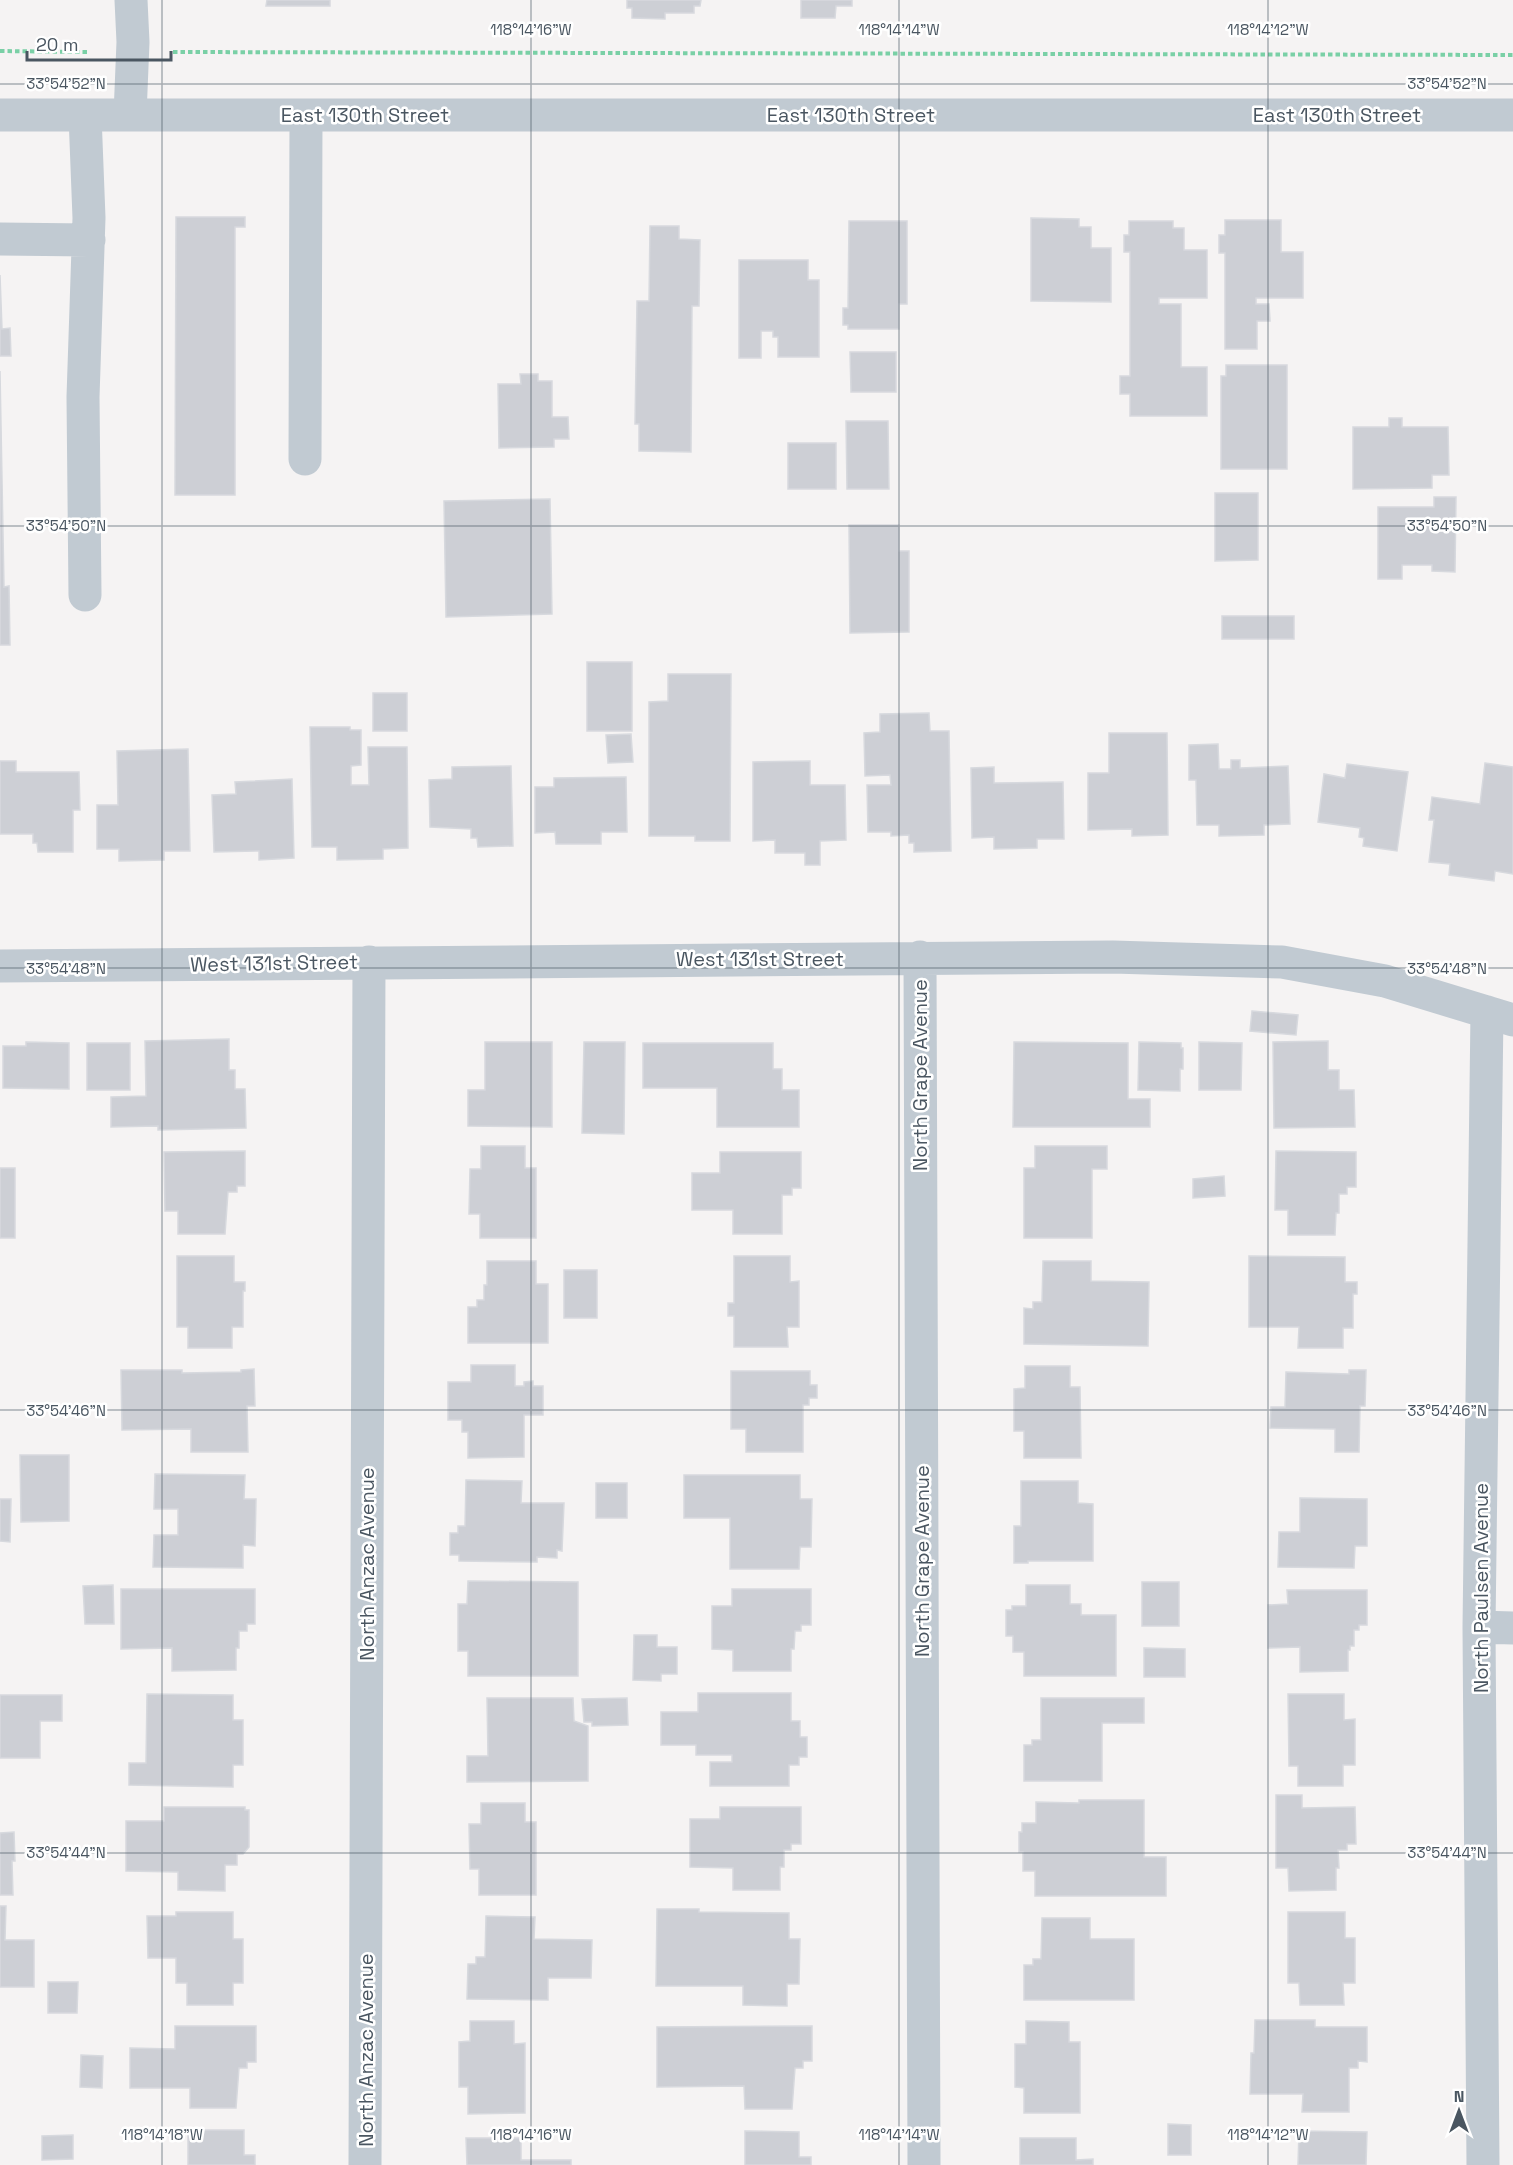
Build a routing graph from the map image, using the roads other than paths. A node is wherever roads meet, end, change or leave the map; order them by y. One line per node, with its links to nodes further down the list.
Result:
1 (131, 0): 4 (street)
2 (0, 115): 3 (street, East 130th Street)
3 (85, 115): 4 (street, East 130th Street); 8 (street)
4 (130, 115): 5 (street, East 130th Street)
5 (306, 115): 6 (street, East 130th Street); 9 (street)
6 (1513, 115)
7 (0, 238): 8 (street)
8 (89, 240): 10 (street)
9 (305, 459)
10 (85, 595)
11 (920, 957): 12 (street, West 131st Street); 14 (street, West 131st Street); 18 (street, North Grape Avenue)
12 (369, 962): 13 (street, West 131st Street); 17 (street, North Anzac Avenue)
13 (0, 966)
14 (1500, 1016): 15 (street, North Paulsen Avenue)
15 (1479, 1627): 16 (street); 19 (street, North Paulsen Avenue)
16 (1513, 1628)
17 (366, 2165)
18 (924, 2165)
19 (1483, 2165)

